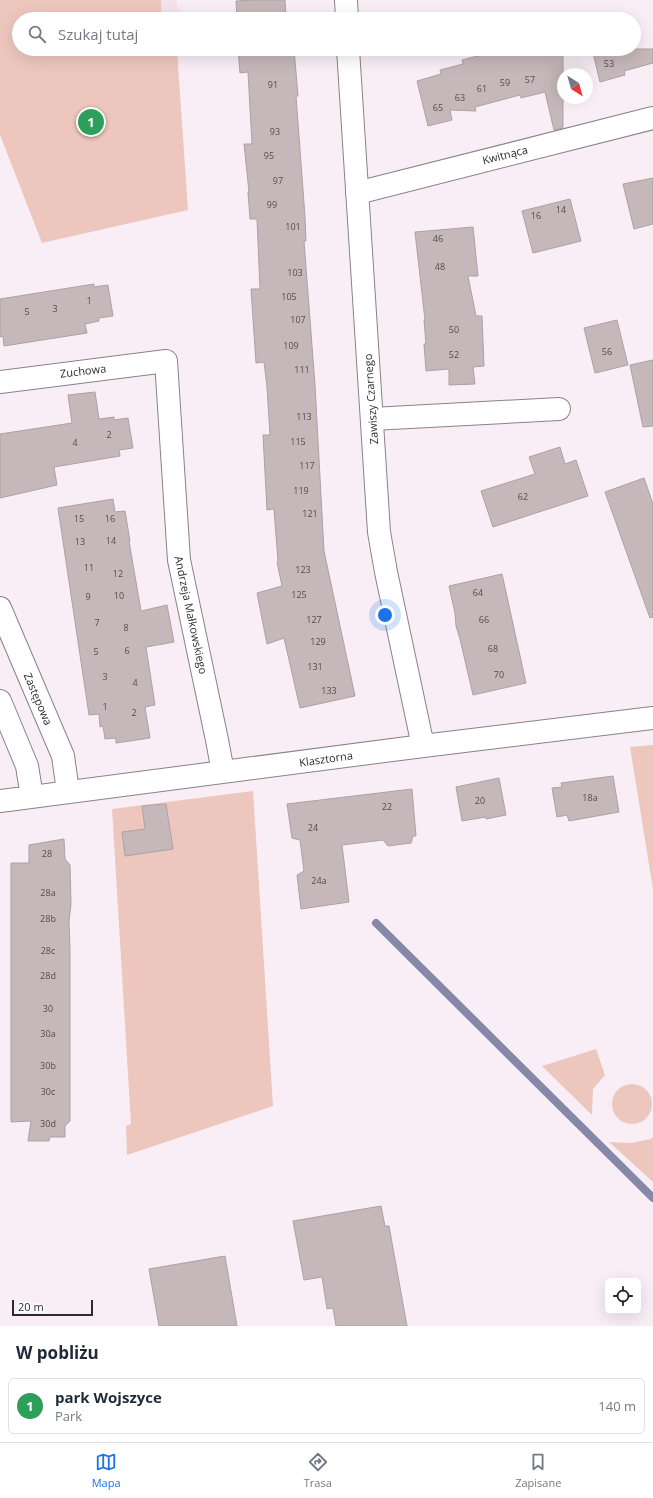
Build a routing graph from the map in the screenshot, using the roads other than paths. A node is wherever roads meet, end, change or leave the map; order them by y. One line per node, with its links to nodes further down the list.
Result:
1 (346, 0): 2 (street)
2 (347, 12)
3 (348, 56): 5 (street, Zawiszy Czarnego)
4 (653, 118): 5 (street, Kwitnąca)
5 (357, 193): 9 (street, Zawiszy Czarnego)
6 (166, 361): 7 (street, Zuchowa); 14 (street, Andrzeja Małkowskiego)
7 (0, 382)
8 (559, 409): 9 (street)
9 (372, 419): 13 (street, Zawiszy Czarnego)
10 (0, 608): 15 (street, Zastępowa)
11 (0, 701): 16 (street)
12 (653, 718): 13 (street, Klasztorna)
13 (423, 746): 14 (street, Klasztorna)
14 (223, 772): 15 (street, Klasztorna)
15 (68, 791): 16 (street, Klasztorna)
16 (32, 797): 17 (street, Klasztorna)
17 (0, 801)

